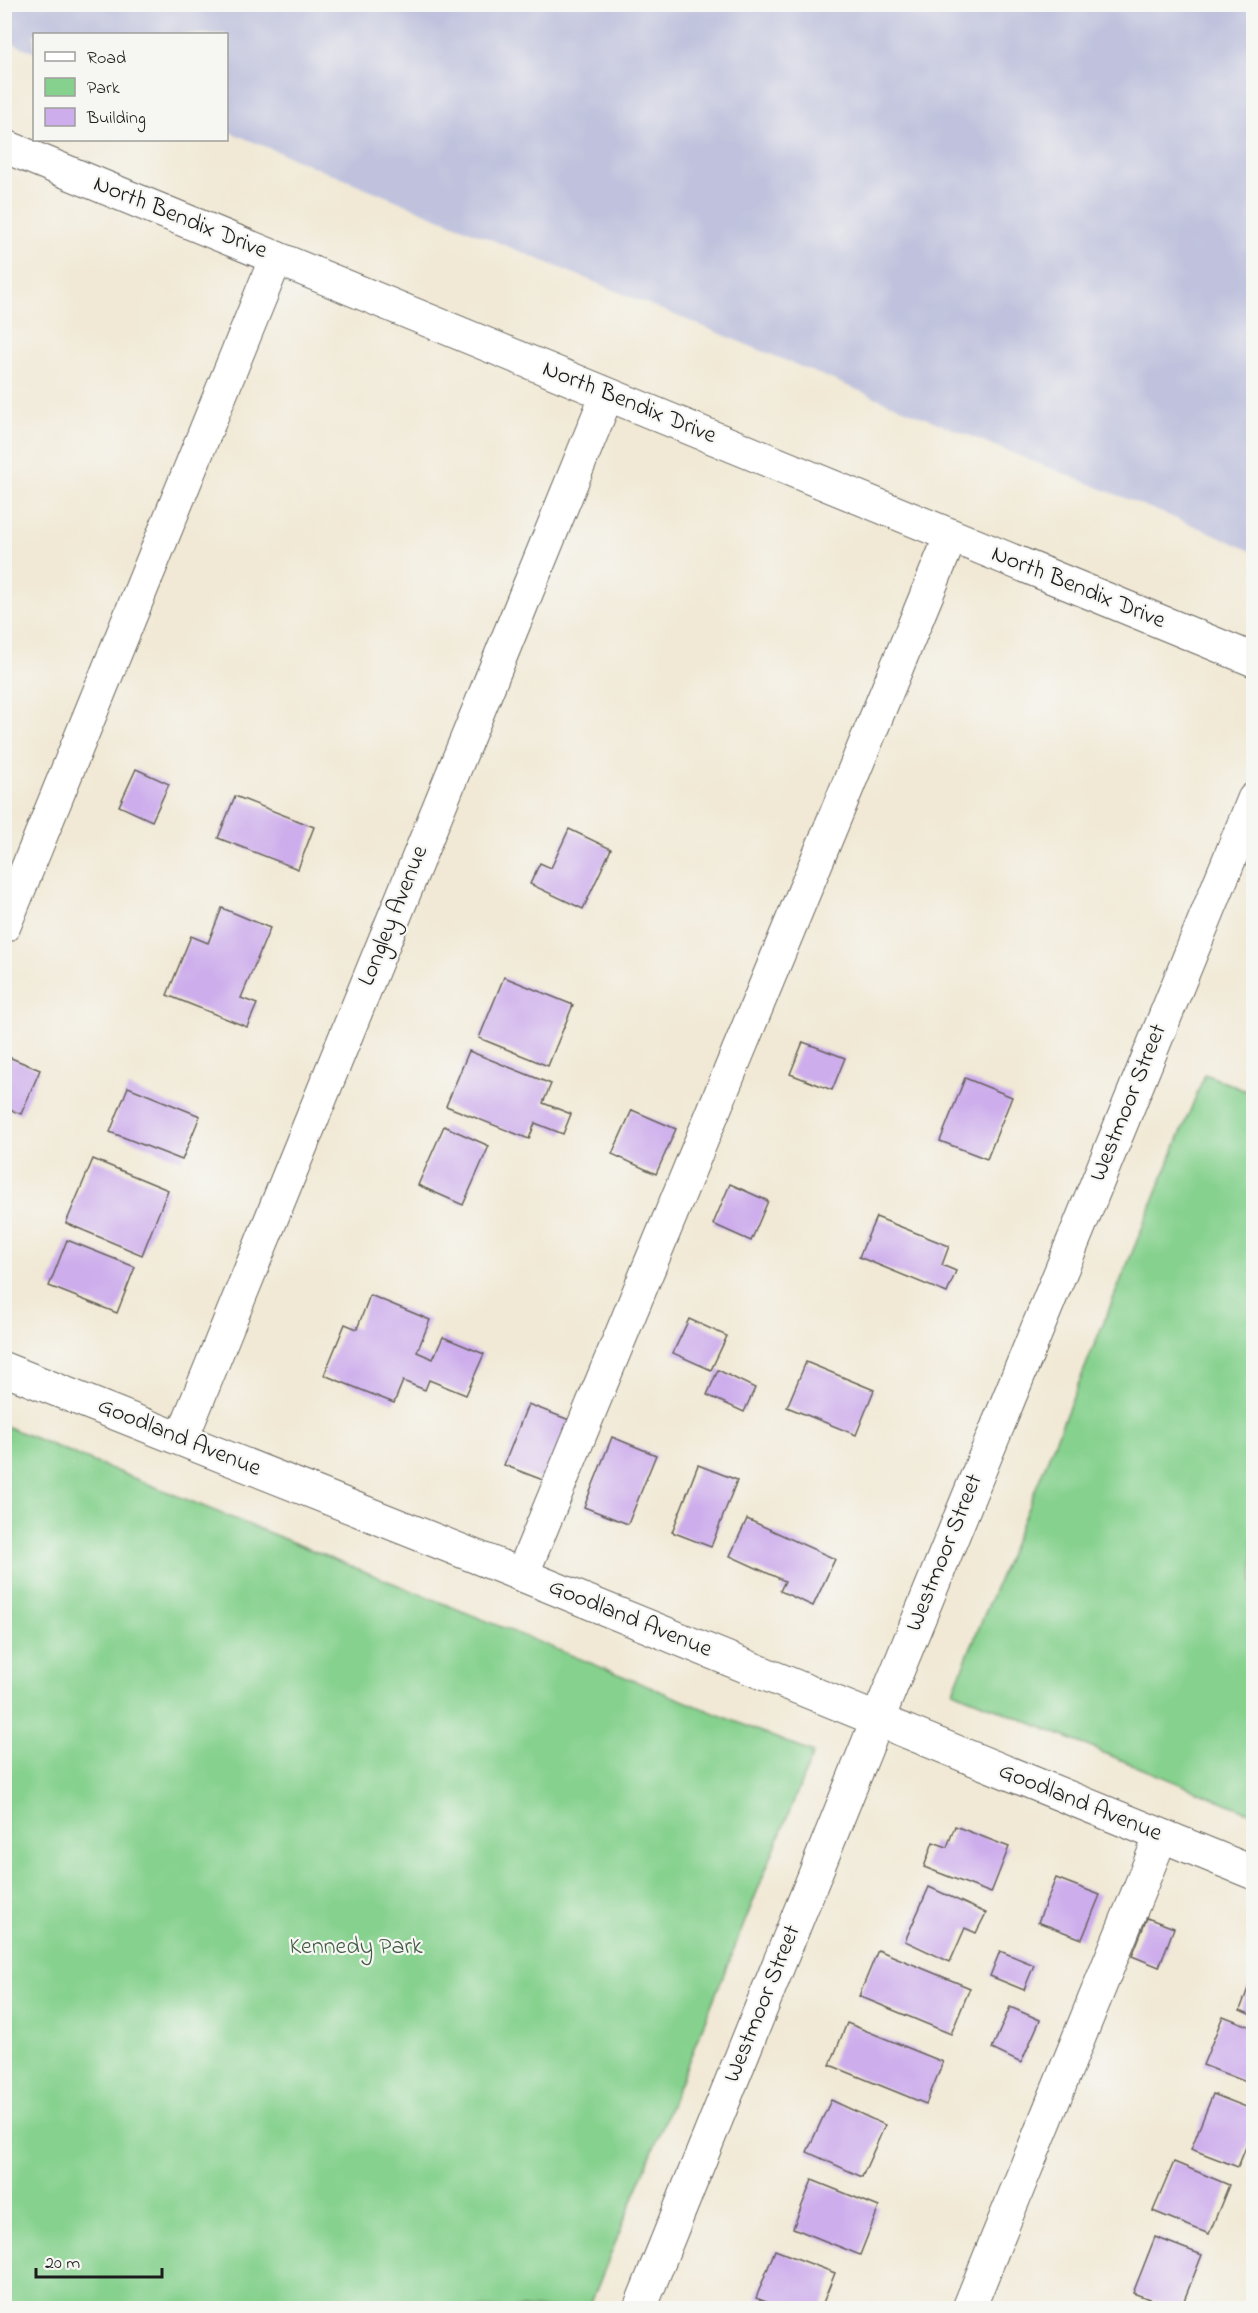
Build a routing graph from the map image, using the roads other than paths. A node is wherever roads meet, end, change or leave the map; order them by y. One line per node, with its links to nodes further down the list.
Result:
1 (4, 146): 2 (street, North Bendix Drive)
2 (276, 258): 3 (street, North Bendix Drive); 7 (street)
3 (607, 394): 4 (street, North Bendix Drive); 9 (street, Longley Avenue)
4 (951, 536): 5 (street, North Bendix Drive); 10 (street)
5 (1254, 660)
6 (1254, 799): 11 (street, Westmoor Street)
7 (4, 926)
8 (4, 1369): 9 (street, Goodland Avenue)
9 (182, 1438): 10 (street, Goodland Avenue)
10 (522, 1575): 11 (street, Goodland Avenue)
11 (877, 1721): 12 (street, Goodland Avenue); 14 (street, Westmoor Street)
12 (1161, 1836): 13 (street, Goodland Avenue); 15 (street)
13 (1254, 1873)
14 (640, 2308)
15 (969, 2308)

